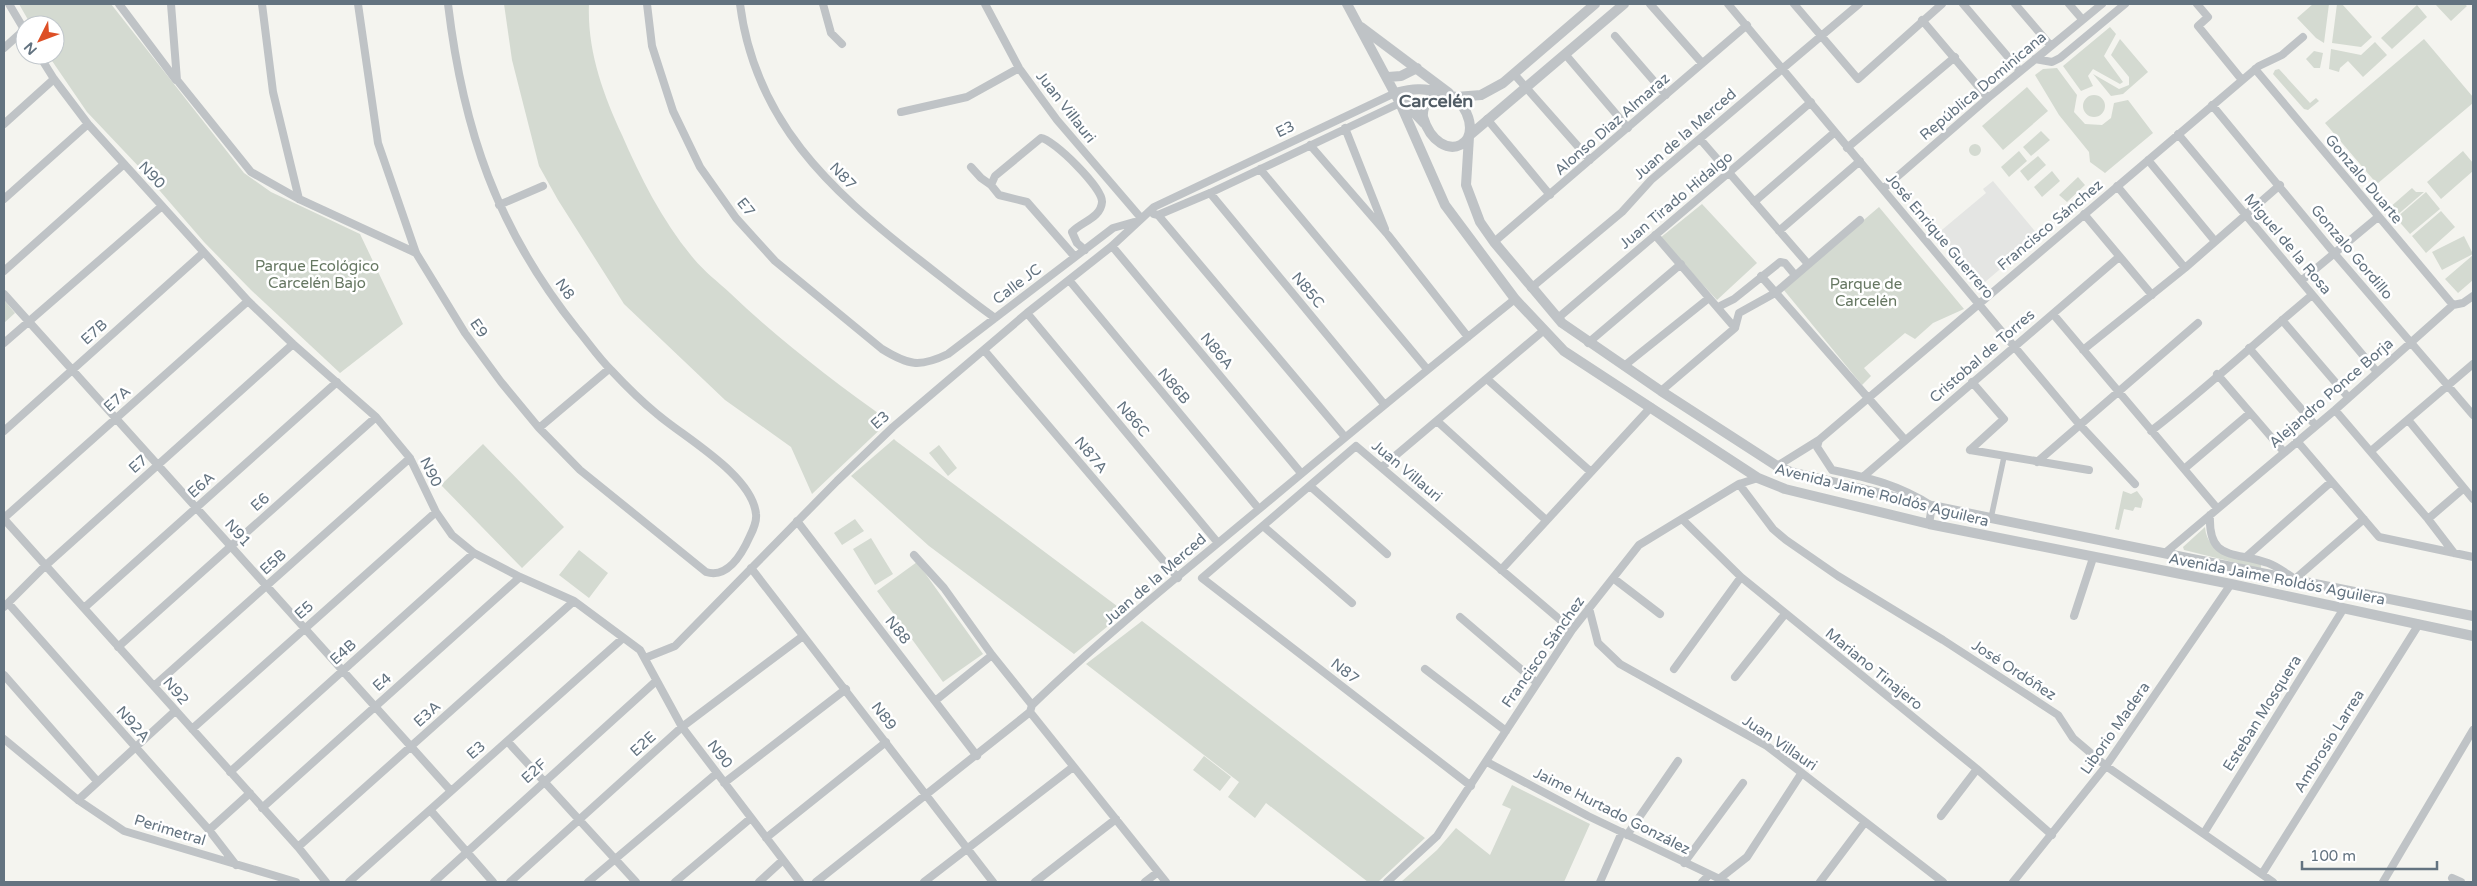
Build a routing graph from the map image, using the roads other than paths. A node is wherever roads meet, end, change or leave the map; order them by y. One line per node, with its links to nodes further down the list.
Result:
1 (8, 4): 25 (street)
2 (119, 4): 50 (street)
3 (171, 4): 50 (street)
4 (262, 4): 88 (street)
5 (358, 4): 106 (street, E9)
6 (448, 4): 90 (street, N8)
7 (647, 4): 150 (street, E7)
8 (740, 4): 134 (street, N87)
9 (823, 4): 34 (street)
10 (985, 4): 42 (street, Juan Villauri)
11 (1347, 4): 28 (street)
12 (1595, 4): 47 (street, E3)
13 (1624, 4): 37 (street)
14 (1650, 4): 40 (street)
15 (1728, 4): 29 (street, José Enrique Guerrero)
16 (1794, 4): 30 (street)
17 (1859, 4): 30 (street, Juan de la Merced)
18 (1942, 4): 26 (street)
19 (1963, 4): 46 (street)
20 (2015, 4): 35 (street)
21 (2069, 4): 27 (street)
22 (2102, 4): 27 (street, República Dominicana)
23 (2125, 4): 39 (street)
24 (2197, 4): 51 (street)
25 (15, 15)
26 (1922, 20): 30 (street); 38 (street)
27 (2082, 20): 35 (street, República Dominicana)
28 (1359, 25): 43 (street); 48 (street, Avenida Jaime Roldós Aguilera)
29 (1746, 25): 40 (street, Alonso Diaz Almaraz); 44 (street, José Enrique Guerrero)
30 (1821, 35): 44 (street, Juan de la Merced)
31 (1615, 36): 55 (street)
32 (2303, 37): 45 (street, Francisco Sánchez)
33 (15, 39): 36 (street)
34 (842, 44)
35 (2051, 46): 39 (street, República Dominicana)
36 (4, 48)
37 (1565, 54): 52 (street); 66 (street)
38 (1955, 57): 56 (street); 72 (street)
39 (2035, 59): 46 (street, República Dominicana)
40 (1702, 63): 55 (street, Alonso Diaz Almaraz)
41 (45, 65): 49 (street, N90)
42 (1019, 68): 60 (street); 96 (street, Juan Villauri)
43 (1417, 68): 48 (street); 54 (street)
44 (1782, 68): 57 (street, José Enrique Guerrero); 70 (street, Juan de la Merced)
45 (2255, 69): 51 (street, Francisco Sánchez); 95 (street, Gonzalo Duarte)
46 (2020, 71): 56 (street, República Dominicana)
47 (1514, 74): 52 (street); 54 (street, E3)
48 (1388, 77): 53 (street, Avenida Jaime Roldós Aguilera)
49 (54, 79): 62 (street); 63 (street, N90)
50 (177, 80): 88 (street)
51 (2242, 80): 59 (street, Francisco Sánchez)
52 (1526, 87): 61 (street); 73 (street)
53 (1395, 93): 54 (street, E3); 58 (street, Avenida Jaime Roldós Aguilera); 96 (street, E3)
54 (1449, 95): 64 (street); 69 (street)
55 (1666, 95): 66 (street, Alonso Diaz Almaraz)
56 (1988, 98): 84 (street, República Dominicana)
57 (1811, 102): 67 (street, José Enrique Guerrero); 79 (street, Juan Tirado Hidalgo)
58 (1400, 103): 64 (street); 65 (street, E3); 126 (street, Avenida Jaime Roldós Aguilera)
59 (2212, 105): 68 (street, Francisco Sánchez); 81 (street, Gonzalo Gordillo)
60 (901, 112)
61 (1487, 119): 69 (street); 86 (street)
62 (4, 124)
63 (88, 124): 76 (street, N90); 87 (street)
64 (1425, 124): 69 (street)
65 (1345, 128): 71 (street, E3); 99 (street)
66 (1628, 128): 73 (street, Alonso Diaz Almaraz)
67 (1836, 132): 72 (street, José Enrique Guerrero); 89 (street)
68 (2178, 134): 74 (street, Francisco Sánchez); 93 (street, Miguel de la Rosa)
69 (1469, 136): 102 (street, Avenida Jaime Roldós Aguilera)
70 (1700, 139): 79 (street); 118 (street, Juan de la Merced)
71 (1310, 145): 78 (street, E3); 99 (street)
72 (1847, 148): 75 (street, José Enrique Guerrero)
73 (1590, 160): 86 (street, Alonso Diaz Almaraz)
74 (2148, 160): 83 (street, Francisco Sánchez); 101 (street)
75 (1860, 161): 84 (street, José Enrique Guerrero); 98 (street)
76 (123, 165): 91 (street, N90); 113 (street)
77 (971, 167): 80 (street)
78 (1260, 169): 85 (street, E3); 155 (street)
79 (1730, 173): 89 (street); 100 (street, Juan Tirado Hidalgo)
80 (991, 185): 104 (street); 108 (street)
81 (2280, 185): 93 (street); 107 (street, Gonzalo Gordillo)
82 (543, 186): 90 (street)
83 (2117, 186): 92 (street, Francisco Sánchez); 112 (street)
84 (1883, 189): 128 (street, José Enrique Guerrero)
85 (1210, 193): 94 (street, E3); 168 (street, N85C)
86 (1550, 195): 102 (street, Alonso Diaz Almaraz)
87 (4, 199)
88 (299, 199): 106 (street)
89 (1754, 202): 98 (street)
90 (499, 205): 153 (street, N8)
91 (162, 206): 105 (street, N90); 137 (street)
92 (2084, 214): 109 (street); 128 (street, Francisco Sánchez)
93 (2246, 214): 101 (street); 117 (street, Miguel de la Rosa)
94 (1158, 215): 96 (street, E3); 182 (street)
95 (2378, 217): 107 (street); 129 (street, Gonzalo Duarte)
96 (1141, 218): 103 (street, E3); 104 (street, Calle JC)
97 (1860, 220): 111 (street)
98 (1779, 232): 111 (street)
99 (1388, 235): 141 (street)
100 (1654, 235): 110 (street); 135 (street, Juan Tirado Hidalgo)
101 (2214, 240): 112 (street)
102 (1494, 242): 118 (street, Avenida Jaime Roldós Aguilera)
103 (1112, 246): 116 (street, E3); 197 (street, N86A)
104 (1085, 250): 108 (street, Calle JC)
105 (204, 253): 127 (street, N90); 154 (street, E7B)
106 (416, 253): 179 (street, E9)
107 (2334, 253): 117 (street); 143 (street, Gonzalo Gordillo)
108 (1074, 257): 134 (street, Calle JC)
109 (2118, 257): 122 (street); 132 (street, Cristobal de Torres)
110 (1681, 264): 124 (street); 142 (street)
111 (1808, 264): 114 (street)
112 (2184, 268): 122 (street)
113 (4, 272)
114 (1795, 275): 115 (street); 119 (street)
115 (1761, 276): 119 (street); 125 (street)
116 (1069, 280): 131 (street, E3); 209 (street, N86B)
117 (2301, 281): 121 (street, Miguel de la Rosa)
118 (1531, 288): 135 (street, Avenida Jaime Roldós Aguilera)
119 (1775, 293): 133 (street); 166 (street)
120 (4, 294): 137 (street, N91)
121 (2312, 294): 136 (street); 156 (street, Miguel de la Rosa)
122 (2152, 295): 149 (street)
123 (2473, 296): 129 (street, Alejandro Ponce Borja)
124 (1709, 298): 130 (street); 152 (street)
125 (1734, 299): 130 (street); 133 (street)
126 (1515, 300): 140 (street, Avenida Jaime Roldós Aguilera); 141 (street, Juan de la Merced)
127 (248, 301): 145 (street, N90); 174 (street, E7A)
128 (1978, 304): 146 (street, José Enrique Guerrero); 166 (street, Francisco Sánchez)
129 (2454, 305): 143 (street, Alejandro Ponce Borja)
130 (1718, 307): 139 (street)
131 (1027, 313): 148 (street, E3); 223 (street, N86C)
132 (2053, 314): 146 (street, Cristobal de Torres); 149 (street)
133 (1738, 316): 139 (street)
134 (995, 318): 150 (street, Calle JC)
135 (1558, 318): 142 (street, Avenida Jaime Roldós Aguilera)
136 (2282, 320): 147 (street); 165 (street)
137 (28, 321): 144 (street); 154 (street, N91)
138 (2198, 324): 162 (street)
139 (1735, 328): 163 (street)
140 (1544, 331): 158 (street); 169 (street, Avenida Jaime Roldós Aguilera)
141 (1468, 337): 155 (street, Juan de la Merced)
142 (1588, 342): 152 (street, Avenida Jaime Roldós Aguilera)
143 (2410, 342): 156 (street, Alejandro Ponce Borja); 161 (street, Gonzalo Gordillo)
144 (4, 343)
145 (292, 344): 159 (street, N90); 191 (street, E7)
146 (2014, 346): 160 (street, Cristobal de Torres); 177 (street, José Enrique Guerrero)
147 (2249, 348): 157 (street); 178 (street)
148 (984, 350): 164 (street, E3); 239 (street, N87A)
149 (2083, 350): 162 (street)
150 (914, 364)
151 (2473, 364): 161 (street)
152 (1624, 366): 163 (street, Avenida Jaime Roldós Aguilera)
153 (609, 369): 179 (street); 236 (street, N8)
154 (72, 370): 174 (street, N91); 180 (street, E7B)
155 (1427, 370): 168 (street, Juan de la Merced)
156 (2377, 372): 165 (street, Alejandro Ponce Borja)
157 (2217, 374): 171 (street); 181 (street)
158 (1487, 379): 175 (street); 196 (street)
159 (337, 382): 173 (street, N90); 207 (street, E6A)
160 (1972, 382): 184 (street, Cristobal de Torres); 188 (street)
161 (2448, 385): 172 (street, Gonzalo Gordillo); 176 (street)
162 (2117, 390): 177 (street); 181 (street)
163 (1661, 391): 192 (street, Avenida Jaime Roldós Aguilera)
164 (935, 393): 167 (street); 218 (street, E3)
165 (2348, 397): 170 (street, Alejandro Ponce Borja)
166 (1867, 399): 183 (street, Francisco Sánchez); 184 (street)
167 (941, 400)
168 (1384, 404): 182 (street, Juan de la Merced)
169 (1651, 407): 196 (street); 199 (street, Avenida Jaime Roldós Aguilera)
170 (2335, 410): 178 (street, Alejandro Ponce Borja); 186 (street)
171 (2250, 413): 187 (street); 194 (street)
172 (2473, 415)
173 (376, 417): 189 (street, N90); 224 (street, E6)
174 (116, 418): 191 (street, N91); 213 (street, E7A)
175 (1437, 421): 193 (street); 217 (street)
176 (2409, 421): 186 (street); 204 (street)
177 (2079, 424): 190 (street); 202 (street, José Enrique Guerrero)
178 (2316, 426): 185 (street, Alejandro Ponce Borja)
179 (539, 428): 236 (street, E9)
180 (4, 431)
181 (2151, 431): 194 (street)
182 (1345, 437): 197 (street, Juan de la Merced)
183 (1819, 440): 192 (street, Francisco Sánchez); 198 (street)
184 (1905, 440): 198 (street, Cristobal de Torres)
185 (2298, 441): 187 (street, Alejandro Ponce Borja); 200 (street)
186 (2371, 451): 216 (street)
187 (2284, 452): 208 (street, Alejandro Ponce Borja)
188 (2004, 457): 190 (street); 212 (street)
189 (410, 458): 210 (street, N90); 244 (street, E5B)
190 (2037, 462): 195 (street)
191 (158, 465): 207 (street, N91); 233 (street, E7)
192 (1777, 466): 206 (street, Avenida Jaime Roldós Aguilera)
193 (1382, 467): 203 (street, Juan Villauri); 235 (street, Juan Villauri)
194 (2184, 469): 208 (street)
195 (2089, 470)
196 (1591, 472): 217 (street)
197 (1301, 473): 209 (street, Juan de la Merced)
198 (1864, 476): 206 (street)
199 (1758, 478): 201 (street, Francisco Sánchez); 220 (street, Avenida Jaime Roldós Aguilera)
200 (2331, 482): 215 (street); 232 (street)
201 (1739, 484): 214 (street, Francisco Sánchez); 290 (street, José Ordóñez)
202 (2134, 484)
203 (1310, 486): 221 (street, Juan Villauri); 228 (street)
204 (2464, 488): 205 (street); 216 (street)
205 (2473, 499)
206 (1932, 506): 212 (street, Avenida Jaime Roldós Aguilera); 220 (street)
207 (196, 508): 224 (street, N91); 248 (street, E6A)
208 (2217, 508): 211 (street, Alejandro Ponce Borja)
209 (1259, 509): 223 (street, Juan de la Merced)
210 (436, 512): 225 (street, N90); 257 (street, E5)
211 (2210, 515): 226 (street, Alejandro Ponce Borja); 232 (street)
212 (1991, 518): 219 (street, Avenida Jaime Roldós Aguilera)
213 (4, 519): 233 (street, N92)
214 (1682, 519): 238 (street, Mariano Tinajero); 241 (street, Francisco Sánchez)
215 (2364, 519): 227 (street); 242 (street)
216 (2428, 519): 227 (street)
217 (1546, 520): 235 (street)
218 (797, 521): 234 (street, E3); 274 (street, N88)
219 (2007, 521): 222 (street); 226 (street, Avenida Jaime Roldós Aguilera)
220 (1929, 524): 222 (street, Avenida Jaime Roldós Aguilera)
221 (1263, 526): 240 (street, Juan Villauri); 246 (street)
222 (2004, 540): 231 (street, Avenida Jaime Roldós Aguilera)
223 (1218, 543): 239 (street, Juan de la Merced)
224 (231, 546): 244 (street, N91); 262 (street, E6)
225 (474, 553): 237 (street, N90); 267 (street, E4B)
226 (2165, 553): 242 (street, Avenida Jaime Roldós Aguilera)
227 (2454, 553): 230 (street)
228 (1387, 554)
229 (914, 555): 263 (street)
230 (2473, 557)
231 (2093, 558): 243 (street, Avenida Jaime Roldós Aguilera); 253 (street)
232 (2246, 558): 242 (street)
233 (45, 566): 247 (street, E7); 248 (street, N92)
234 (751, 568): 259 (street, N89); 264 (street, E3)
235 (1501, 570): 258 (street, Juan Villauri)
236 (723, 572)
237 (520, 577): 245 (street, N90); 275 (street, E4)
238 (1741, 577): 252 (street, Mariano Tinajero); 266 (street)
239 (1178, 578): 276 (street, Juan de la Merced)
240 (1202, 578): 300 (street, N87)
241 (1613, 578): 249 (street, Francisco Sánchez); 251 (street)
242 (2295, 579): 254 (street, Avenida Jaime Roldós Aguilera)
243 (2231, 584): 250 (street, Avenida Jaime Roldós Aguilera); 290 (street, Liborio Madera)
244 (266, 586): 257 (street, N91); 272 (street, E5B)
245 (574, 600): 261 (street, N90); 285 (street, E3A)
246 (1352, 603)
247 (6, 605): 286 (street, N92A)
248 (84, 608): 262 (street, N92)
249 (1589, 608): 258 (street, Francisco Sánchez); 295 (street, Juan Villauri)
250 (2344, 608): 256 (street, Avenida Jaime Roldós Aguilera); 313 (street, Esteban Mosquera)
251 (1660, 614)
252 (1785, 614): 269 (street); 292 (street, Mariano Tinajero)
253 (2074, 616)
254 (2473, 616)
255 (1460, 617): 271 (street)
256 (2419, 624): 260 (street, Avenida Jaime Roldós Aguilera); 325 (street, Ambrosio Larrea)
257 (303, 628): 267 (street, N91); 279 (street, E5)
258 (1572, 630): 271 (street, Francisco Sánchez)
259 (803, 636): 273 (street, N89); 278 (street, E2E)
260 (2473, 636)
261 (622, 639): 264 (street, N90); 283 (street, E3)
262 (118, 647): 272 (street, N92)
263 (992, 655): 274 (street); 276 (street)
264 (645, 658): 270 (street, N90)
265 (1425, 669): 281 (street)
266 (1674, 669)
267 (343, 671): 275 (street, N91); 293 (street, E4B)
268 (4, 675): 296 (street)
269 (1735, 677)
270 (655, 682): 278 (street, N90); 297 (street, E2F)
271 (1536, 682): 281 (street, Francisco Sánchez)
272 (154, 686): 277 (street, N92)
273 (846, 689): 284 (street, N89); 298 (street)
274 (936, 701): 287 (street, N88)
275 (375, 707): 285 (street, N91); 305 (street, E4)
276 (1031, 709): 287 (street, Juan de la Merced); 291 (street)
277 (174, 712): 279 (street, N92); 286 (street)
278 (682, 727): 294 (street, N90); 310 (street, E2E)
279 (192, 729): 293 (street, N92)
280 (2473, 730): 353 (street)
281 (1506, 731): 289 (street, Francisco Sánchez)
282 (4, 739): 304 (street, Perimetral)
283 (508, 742): 297 (street); 301 (street, E3)
284 (886, 742): 303 (street, N89); 316 (street)
285 (411, 746): 301 (street, N91); 317 (street, E3A)
286 (135, 747): 296 (street); 312 (street, N92A)
287 (977, 756): 303 (street, Juan de la Merced)
288 (1678, 761): 314 (street)
289 (1487, 762): 300 (street, Francisco Sánchez); 314 (street, Jaime Hurtado González)
290 (2106, 766): 313 (street, José Ordóñez); 315 (street, Liborio Madera)
291 (1073, 767): 309 (street); 318 (street)
292 (1977, 769): 307 (street); 315 (street, Mariano Tinajero)
293 (230, 772): 302 (street, N92)
294 (717, 773): 298 (street, N90); 320 (street)
295 (1801, 774): 311 (street, Juan Villauri); 328 (street)
296 (97, 781): 304 (street)
297 (543, 782): 310 (street); 319 (street, E2F)
298 (724, 782): 308 (street, N90)
299 (1743, 783): 322 (street)
300 (1471, 786): 346 (street, Francisco Sánchez)
301 (451, 791): 306 (street, E3)
302 (250, 793): 305 (street, N92); 312 (street)
303 (926, 796): 318 (street, N89); 340 (street, Juan de la Merced)
304 (78, 800): 323 (street, Perimetral)
305 (262, 808): 317 (street, N92)
306 (431, 811): 319 (street); 331 (street, E3)
307 (1941, 816)
308 (751, 818): 316 (street, N90); 337 (street)
309 (1116, 819): 324 (street); 343 (street)
310 (578, 821): 320 (street); 334 (street, E2E)
311 (1865, 822): 349 (street); 350 (street, Juan Villauri)
312 (209, 830): 323 (street, N92A)
313 (2204, 832): 325 (street, José Ordóñez)
314 (1624, 833): 322 (street, Jaime Hurtado González); 347 (street)
315 (2052, 835): 351 (street, Liborio Madera)
316 (766, 838): 321 (street, N90)
317 (298, 847): 330 (street, N92)
318 (967, 848): 341 (street); 342 (street, N89)
319 (467, 852): 332 (street, E2F); 333 (street)
320 (614, 859): 335 (street); 336 (street)
321 (783, 860): 338 (street); 339 (street, N90)
322 (1684, 863): 326 (street, Jaime Hurtado González)
323 (236, 864): 329 (street, Perimetral)
324 (1158, 872): 344 (street); 345 (street)
325 (2262, 874): 352 (street, José Ordóñez)
326 (1709, 875): 328 (street, Jaime Hurtado González); 348 (street)
327 (2452, 878): 354 (street)
328 (1722, 881)
329 (296, 882)
330 (326, 882)
331 (349, 882)
332 (434, 882)
333 (493, 882)
334 (510, 882)
335 (588, 882)
336 (636, 882)
337 (675, 882)
338 (759, 882)
339 (800, 882)
340 (816, 882)
341 (924, 882)
342 (993, 882)
343 (1035, 882)
344 (1145, 882)
345 (1166, 882)
346 (1387, 882)
347 (1600, 882)
348 (1702, 882)
349 (1820, 882)
350 (1943, 882)
351 (2013, 882)
352 (2273, 882)
353 (2383, 882)
354 (2461, 882)

